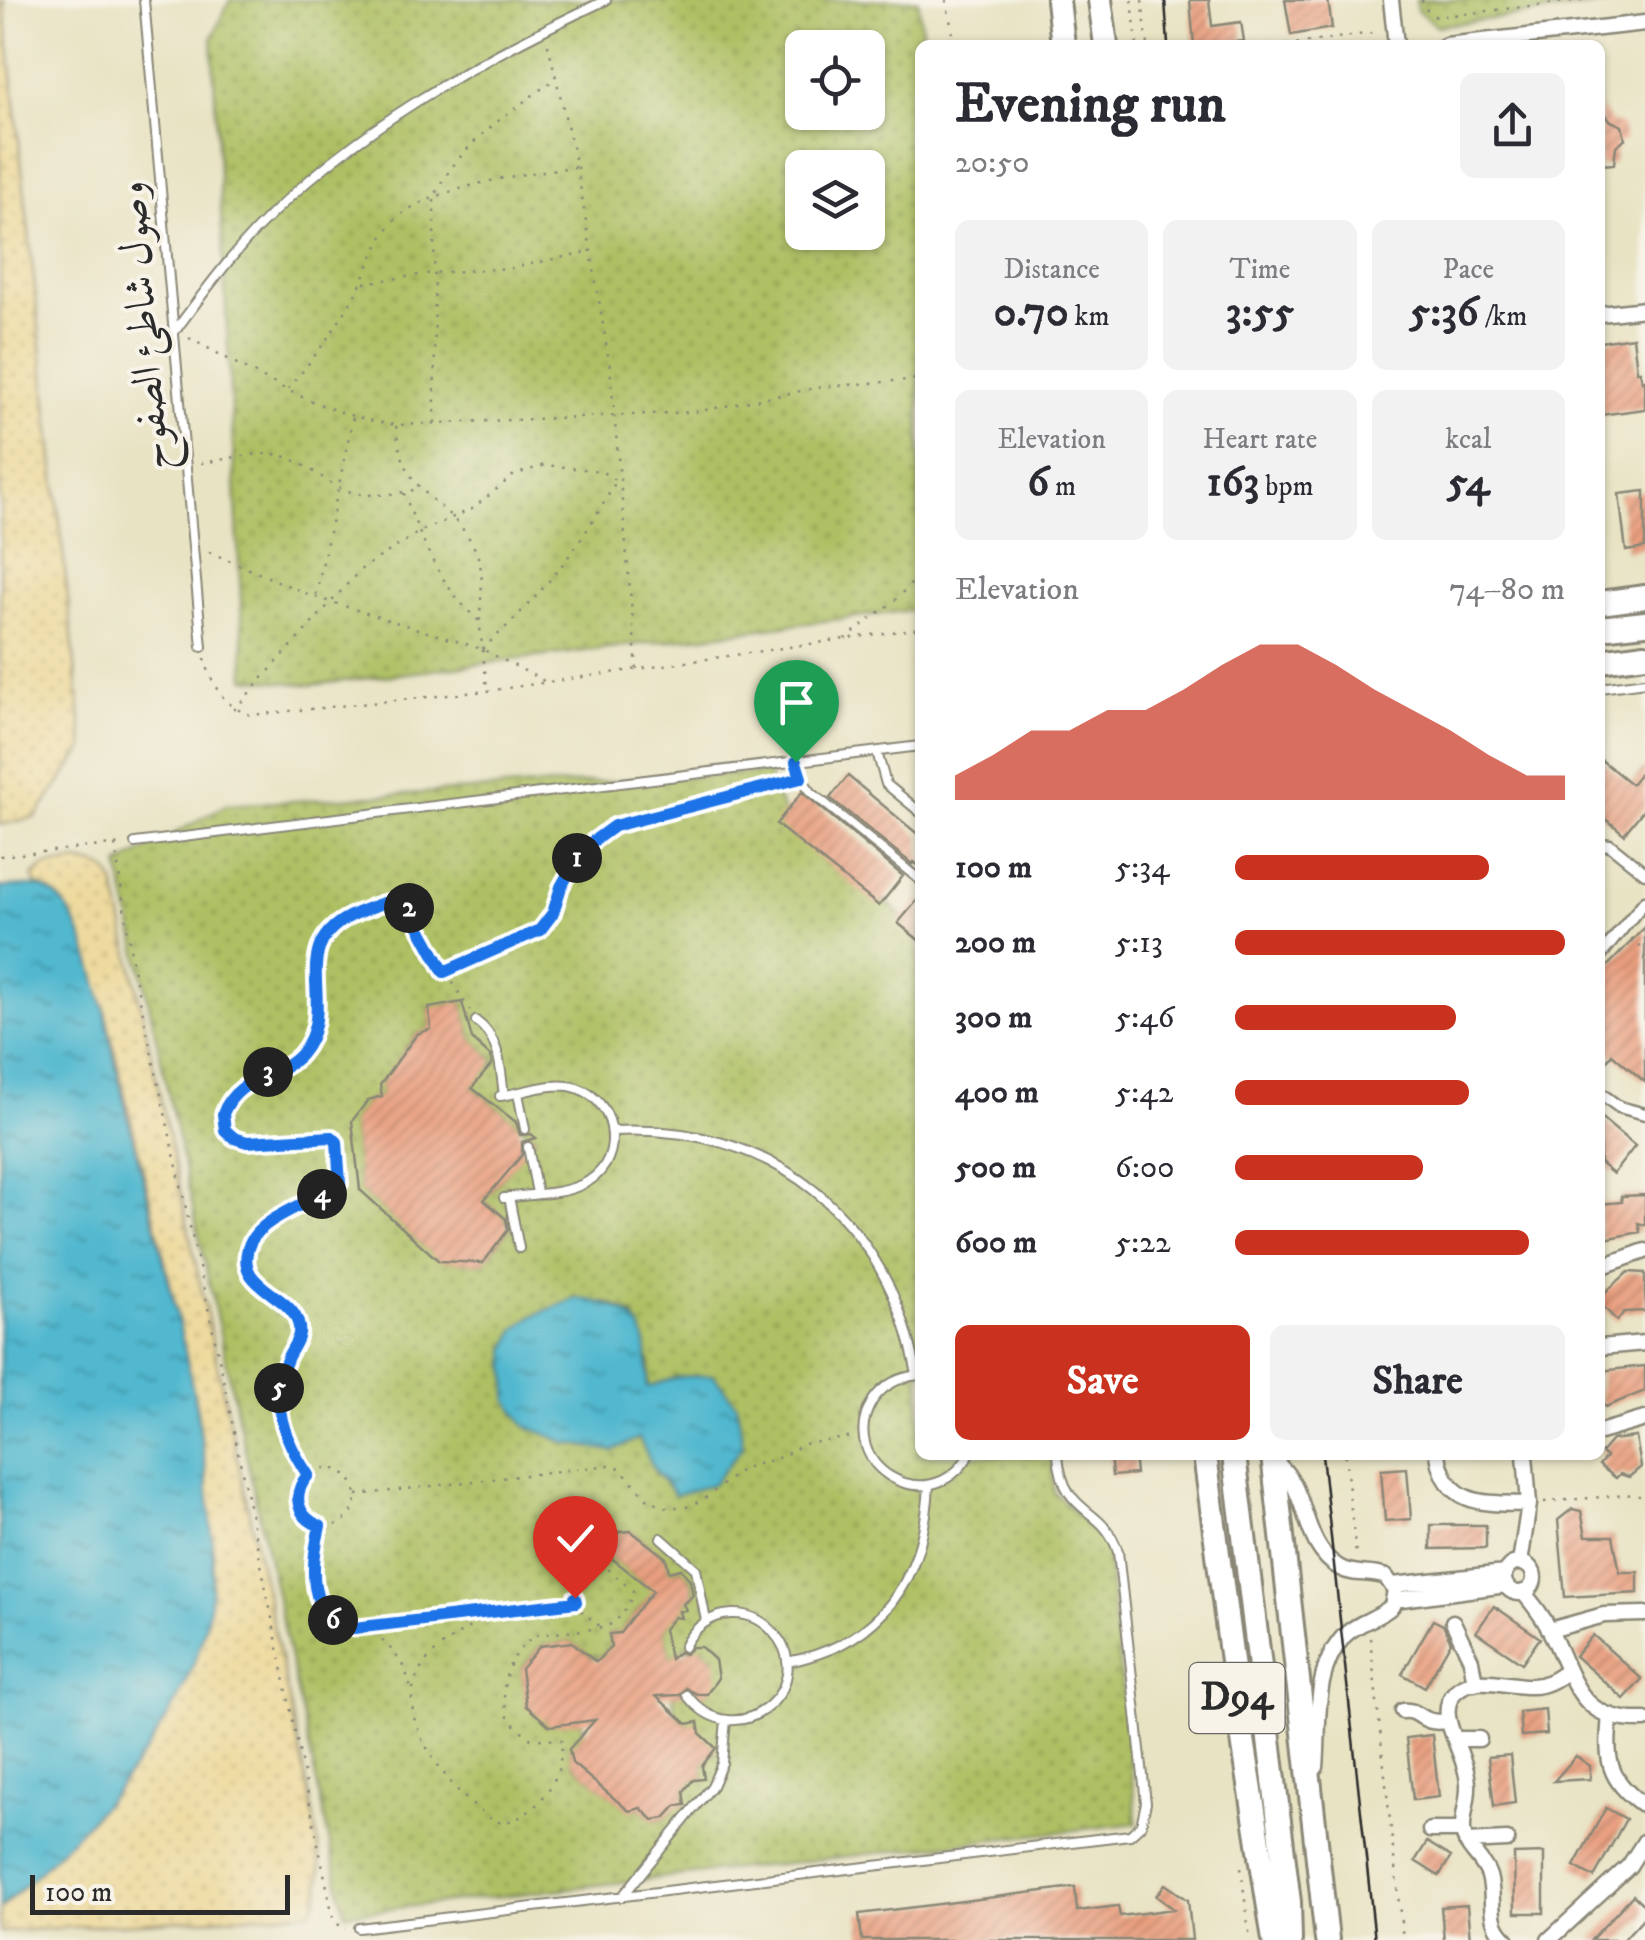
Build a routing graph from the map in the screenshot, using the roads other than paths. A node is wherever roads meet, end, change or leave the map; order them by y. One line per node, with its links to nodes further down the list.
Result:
1 (144, 0): 13 (lane, وصول شاطئ الصفوح)
2 (606, 0): 13 (lane)
3 (1058, 0): 8 (main road)
4 (1100, 0): 9 (main road)
5 (1391, 0): 7 (street)
6 (1645, 22): 10 (street)
7 (1395, 38)
8 (1062, 40)
9 (1105, 40)
10 (1489, 40)
11 (1645, 309): 12 (street)
12 (1605, 313)
13 (175, 331): 18 (lane, وصول شاطئ الصفوح)
14 (1645, 597): 15 (main road)
15 (1605, 601)
16 (1645, 623): 17 (main road)
17 (1605, 627)
18 (202, 647)
19 (1645, 655): 20 (main road)
20 (1605, 660)
21 (1645, 682): 22 (lane)
22 (1605, 687)
23 (915, 747): 24 (lane)
24 (876, 752): 25 (lane); 26 (lane)
25 (796, 762): 27 (lane); 30 (lane)
26 (915, 808)
27 (135, 843)
28 (1605, 844): 29 (street)
29 (1645, 872)
30 (915, 876)
31 (1645, 901): 32 (street)
32 (1605, 950)
33 (476, 1021): 34 (lane)
34 (518, 1093): 37 (lane); 38 (lane)
35 (1605, 1097): 36 (street)
36 (1645, 1114)
37 (525, 1130)
38 (612, 1131): 40 (lane); 46 (lane)
39 (528, 1147): 40 (lane)
40 (537, 1193): 41 (lane)
41 (519, 1248)
42 (1645, 1251): 43 (street)
43 (1605, 1265)
44 (1645, 1343): 45 (street)
45 (1605, 1347)
46 (915, 1363)
47 (915, 1376): 58 (lane)
48 (1645, 1419): 49 (street)
49 (1605, 1431)
50 (965, 1460): 58 (lane)
51 (1059, 1460): 87 (lane)
52 (1207, 1460): 90 (main road, D94)
53 (1235, 1460): 91 (main road)
54 (1273, 1460): 81 (main road, D94)
55 (1275, 1460): 64 (street)
56 (1440, 1460): 59 (street)
57 (1526, 1460): 59 (street)
58 (929, 1485): 70 (lane)
59 (1529, 1504): 61 (street)
60 (660, 1538): 66 (lane)
61 (1520, 1563): 62 (street); 63 (street)
62 (1506, 1579): 63 (street); 64 (street)
63 (1523, 1592): 68 (street)
64 (1394, 1593): 81 (street)
65 (1645, 1614): 68 (street)
66 (706, 1621): 69 (lane); 70 (lane)
67 (1453, 1622): 72 (street)
68 (1550, 1630): 71 (street)
69 (684, 1648)
70 (787, 1662): 76 (lane)
71 (1566, 1672): 72 (street); 75 (street)
72 (1476, 1683): 78 (street)
73 (687, 1695): 76 (lane)
74 (1403, 1711): 78 (street)
75 (1610, 1715): 77 (street); 82 (street)
76 (726, 1720): 87 (lane)
77 (1645, 1720)
78 (1446, 1721): 79 (street)
79 (1456, 1739): 80 (street); 84 (street)
80 (1480, 1739)
81 (1309, 1797): 92 (main road, D94)
82 (1645, 1806)
83 (1430, 1830): 84 (street)
84 (1464, 1836): 85 (street); 89 (street)
85 (1507, 1840)
86 (1645, 1841): 93 (street)
87 (622, 1897): 88 (lane)
88 (359, 1928)
89 (1501, 1938)
90 (1274, 1940)
91 (1290, 1940)
92 (1327, 1940)
93 (1550, 1940)

